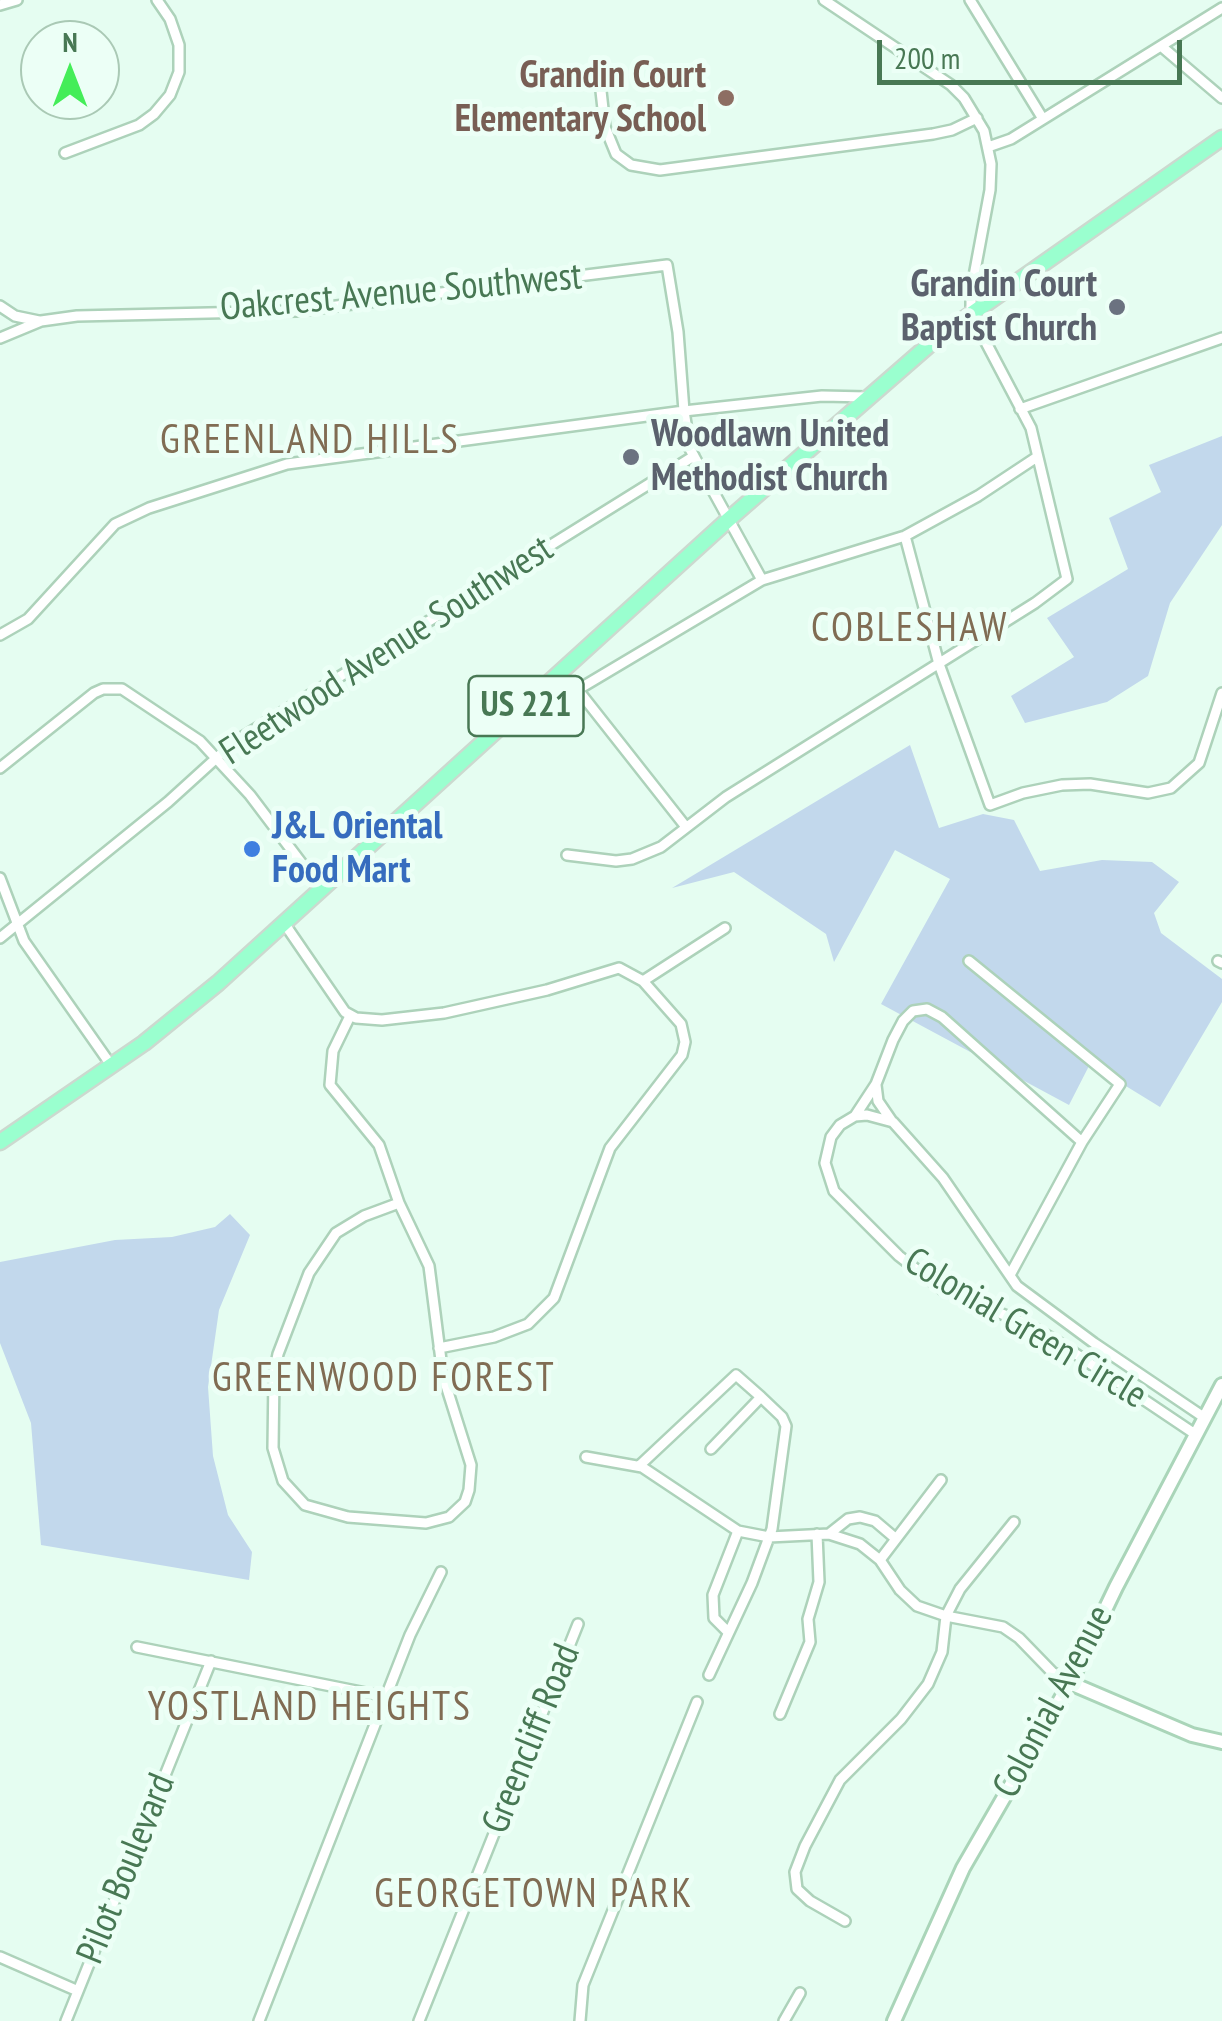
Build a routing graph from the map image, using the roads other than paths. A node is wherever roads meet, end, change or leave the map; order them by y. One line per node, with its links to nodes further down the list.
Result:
1 (17, 0): 5 (street)
2 (157, 0): 14 (street)
3 (824, 0): 10 (street)
4 (970, 0): 11 (street)
5 (0, 5)
6 (1222, 8): 7 (street)
7 (1161, 46): 9 (street); 11 (street)
8 (600, 91): 10 (street)
9 (1222, 98)
10 (977, 118): 13 (street)
11 (1043, 119): 13 (street)
12 (1222, 138): 16 (main road, US 221)
13 (988, 147): 16 (street)
14 (65, 153)
15 (0, 306): 17 (street)
16 (970, 314): 20 (main road, US 221); 21 (street)
17 (41, 321): 18 (street, Oakcrest Avenue Southwest); 22 (street, Oakcrest Avenue Southwest)
18 (0, 338)
19 (1222, 338): 21 (street)
20 (867, 397): 22 (street); 25 (main road, US 221)
21 (1020, 409): 24 (street)
22 (684, 411): 23 (street); 28 (street)
23 (694, 456): 25 (street); 33 (street, Fleetwood Avenue Southwest)
24 (1037, 458): 26 (street); 29 (street)
25 (728, 520): 27 (street); 32 (main road, US 221)
26 (905, 536): 27 (street); 29 (street)
27 (762, 580): 30 (street)
28 (0, 635)
29 (939, 664): 31 (street); 35 (street)
30 (578, 690): 32 (street); 35 (street)
31 (1222, 693)
32 (516, 716): 38 (main road, US 221)
33 (216, 758): 34 (street); 38 (street); 40 (street, Fleetwood Avenue Southwest)
34 (0, 768)
35 (686, 827): 36 (street)
36 (567, 855)
37 (0, 878): 40 (street)
38 (321, 888): 39 (main road, US 221)
39 (284, 923): 45 (street); 46 (main road, US 221)
40 (17, 926): 42 (street, Fleetwood Avenue Southwest); 46 (street)
41 (724, 928): 44 (street)
42 (0, 938)
43 (969, 962): 51 (street)
44 (643, 981): 45 (street); 54 (street)
45 (350, 1016): 52 (street)
46 (111, 1065): 50 (main road, US 221)
47 (876, 1084): 48 (street, Colonial Green Circle); 49 (street, Colonial Green Circle); 51 (street, Colonial Green Circle)
48 (854, 1116): 49 (street); 58 (street, Colonial Green Circle)
49 (893, 1122): 53 (street, Colonial Green Circle)
50 (0, 1142)
51 (1082, 1142): 53 (street)
52 (399, 1203): 54 (street); 54 (street)
53 (1010, 1276): 57 (street, Colonial Green Circle)
54 (439, 1348)
55 (1222, 1385): 57 (main road, Colonial Avenue)
56 (761, 1398): 59 (street); 61 (street); 67 (street)
57 (1205, 1418): 58 (main road, Colonial Avenue)
58 (1195, 1434): 77 (main road, Colonial Avenue)
59 (710, 1449)
60 (586, 1458): 61 (street)
61 (639, 1466): 64 (street)
62 (940, 1480): 68 (street)
63 (1014, 1522): 71 (street)
64 (738, 1531): 67 (street); 73 (street)
65 (817, 1534): 66 (street); 67 (street); 80 (street)
66 (829, 1534): 68 (street); 69 (street)
67 (769, 1538): 73 (street)
68 (895, 1538): 69 (street)
69 (880, 1560): 71 (street)
70 (440, 1572): 78 (street)
71 (946, 1616): 77 (street); 82 (street)
72 (578, 1624): 88 (street, Greencliff Road)
73 (728, 1632): 76 (street)
74 (137, 1646): 75 (street)
75 (212, 1661): 78 (street); 84 (street, Pilot Boulevard)
76 (708, 1675)
77 (1070, 1683): 81 (main road); 91 (main road, Colonial Avenue)
78 (386, 1697): 87 (street)
79 (696, 1702): 89 (street)
80 (780, 1714)
81 (1222, 1742)
82 (846, 1921)
83 (0, 1957): 84 (street)
84 (78, 1991): 86 (street, Pilot Boulevard)
85 (800, 1992): 90 (street)
86 (66, 2021)
87 (258, 2021)
88 (418, 2021)
89 (580, 2021)
90 (784, 2021)
91 (894, 2021)

